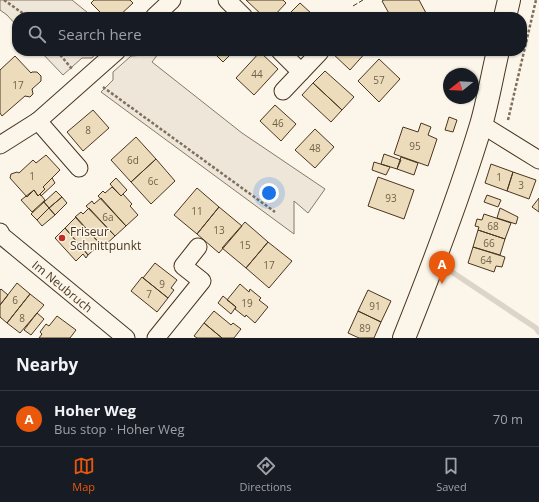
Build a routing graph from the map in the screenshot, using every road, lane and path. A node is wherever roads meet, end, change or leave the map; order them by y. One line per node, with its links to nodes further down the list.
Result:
1 (4, 0): 6 (path)
2 (172, 0): 7 (street)
3 (227, 0): 8 (street)
4 (509, 0): 9 (street)
5 (536, 0): 10 (path)
6 (21, 12)
7 (159, 12)
8 (239, 12)
9 (506, 12)
10 (527, 38)
11 (111, 56): 19 (street)
12 (285, 56): 16 (street)
13 (316, 56): 16 (street)
14 (497, 56): 20 (street)
15 (523, 56): 21 (path)
16 (301, 72): 18 (street)
17 (102, 86): 25 (path)
18 (283, 92)
19 (38, 121): 22 (street); 24 (street)
20 (481, 124): 21 (street); 30 (street)
21 (503, 138): 23 (street)
22 (0, 145)
23 (539, 160)
24 (79, 168)
25 (275, 212)
26 (0, 232): 28 (street, Im Neubruch)
27 (198, 247): 29 (street)
28 (126, 338)
29 (156, 338)
30 (404, 338)

